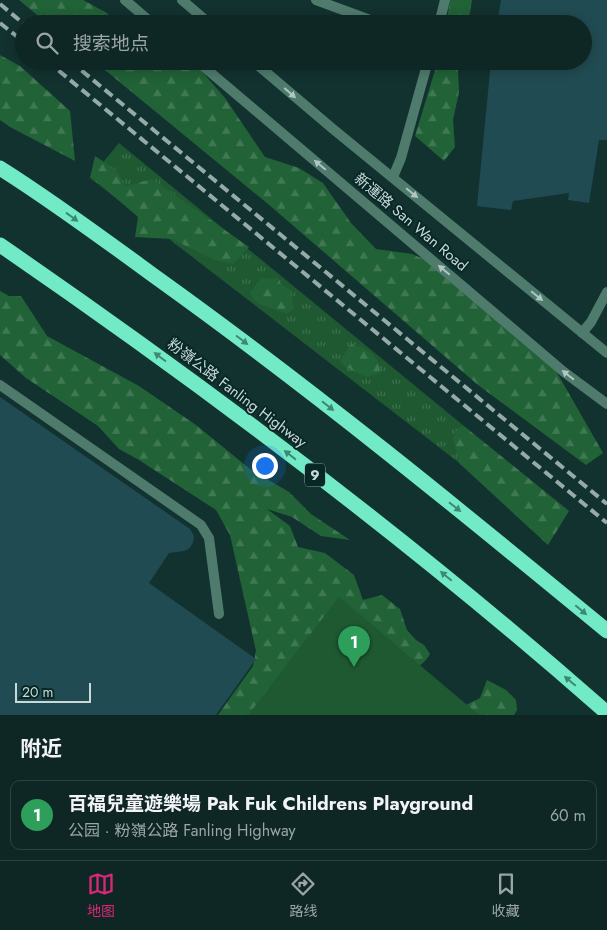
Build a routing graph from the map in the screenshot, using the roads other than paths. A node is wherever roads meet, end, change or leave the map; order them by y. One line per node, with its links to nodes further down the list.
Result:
1 (125, 0): 5 (street)
2 (182, 0): 6 (street)
3 (316, 0): 7 (street)
4 (445, 0): 8 (street)
5 (142, 15)
6 (200, 15)
7 (357, 15)
8 (441, 15)
9 (208, 70): 21 (street, 新運路 San Wan Road, one-way to 9)
10 (263, 70): 14 (street, 新運路 San Wan Road, one-way to 14)
11 (425, 70): 14 (street)
12 (0, 162): 15 (highway)
13 (0, 168): 15 (highway)
14 (393, 177): 18 (street, 新運路 San Wan Road, one-way to 18)
15 (33, 188): 23 (highway, one-way to 23)
16 (4, 249): 24 (highway, 粉嶺公路 Fanling Highway / 9, one-way to 16)
17 (607, 292): 18 (street)
18 (582, 333): 19 (street, 新運路 San Wan Road)
19 (607, 353)
20 (0, 385): 22 (street)
21 (607, 404)
22 (219, 614)
23 (607, 631)
24 (607, 713)

